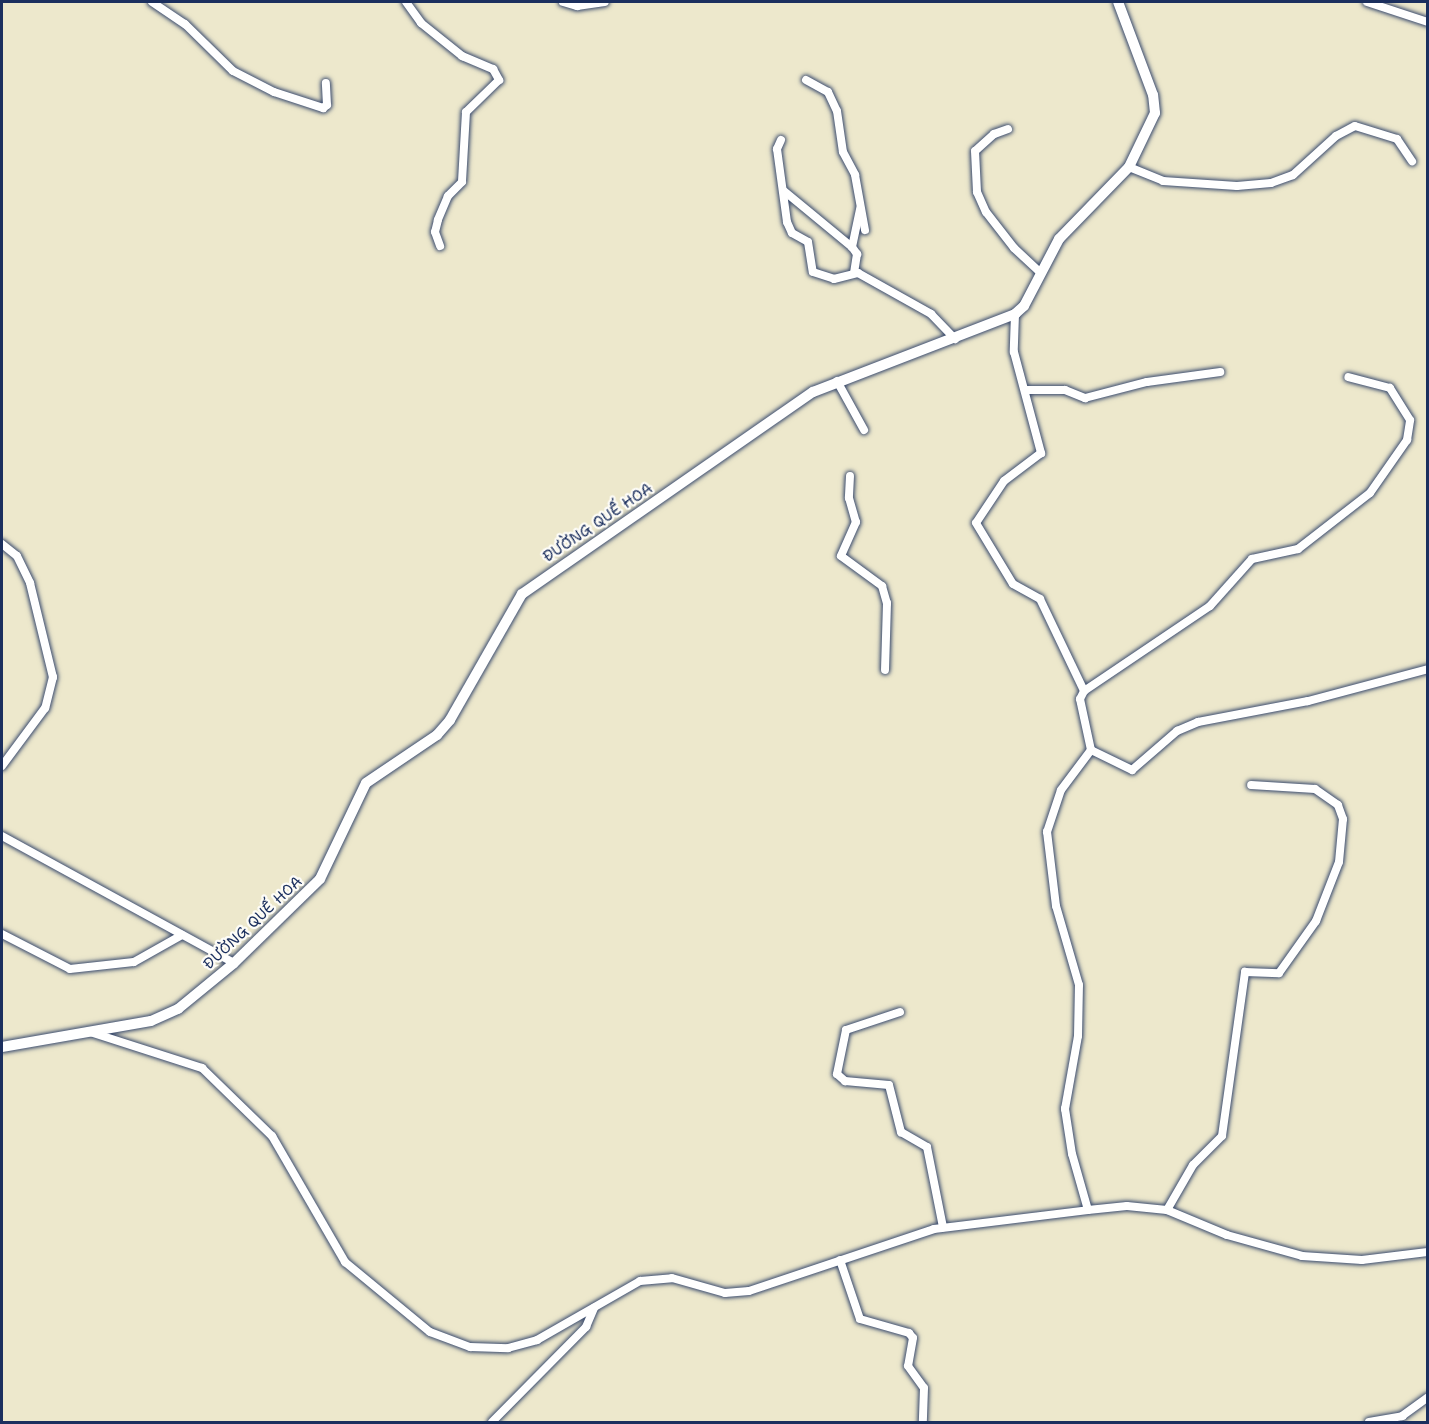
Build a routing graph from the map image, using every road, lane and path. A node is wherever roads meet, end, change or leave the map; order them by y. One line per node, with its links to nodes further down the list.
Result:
1 (152, 2): 9 (street)
2 (406, 2): 17 (street)
3 (563, 2): 4 (street)
4 (605, 2)
5 (1118, 2): 13 (street)
6 (1367, 2): 7 (street)
7 (1428, 22)
8 (806, 80): 15 (street)
9 (326, 83)
10 (1008, 129): 20 (street)
11 (781, 140): 14 (street)
12 (1412, 161): 13 (street)
13 (1129, 166): 20 (street)
14 (784, 191): 18 (street); 19 (street)
15 (862, 203): 16 (street); 18 (street)
16 (865, 230)
17 (440, 246)
18 (852, 247): 19 (street)
19 (854, 272): 22 (street)
20 (1041, 272): 21 (street)
21 (1015, 314): 22 (street, ĐƯỜNG QUẾ HOA); 26 (street)
22 (955, 339): 25 (street, ĐƯỜNG QUẾ HOA)
23 (1220, 372): 26 (street)
24 (1348, 377): 32 (street)
25 (837, 381): 27 (street); 39 (street, ĐƯỜNG QUẾ HOA)
26 (1025, 390): 32 (street)
27 (864, 430)
28 (850, 476): 30 (street)
29 (2, 544): 34 (street)
30 (885, 669)
31 (1428, 669): 33 (street)
32 (1084, 692): 33 (street)
33 (1091, 750): 43 (street)
34 (2, 766)
35 (1251, 784): 44 (street)
36 (2, 836): 38 (street)
37 (2, 934): 38 (street)
38 (182, 935): 39 (street)
39 (234, 963): 41 (street, ĐƯỜNG QUẾ HOA)
40 (900, 1012): 45 (street)
41 (86, 1031): 42 (street, ĐƯỜNG QUẾ HOA); 48 (street)
42 (2, 1047)
43 (1088, 1210): 44 (street); 45 (street)
44 (1167, 1210): 46 (street)
45 (943, 1227): 47 (street)
46 (1428, 1252)
47 (840, 1260): 48 (street); 51 (street)
48 (594, 1308): 50 (street)
49 (1428, 1397): 52 (street)
50 (492, 1422)
51 (923, 1422)
52 (1369, 1422)

